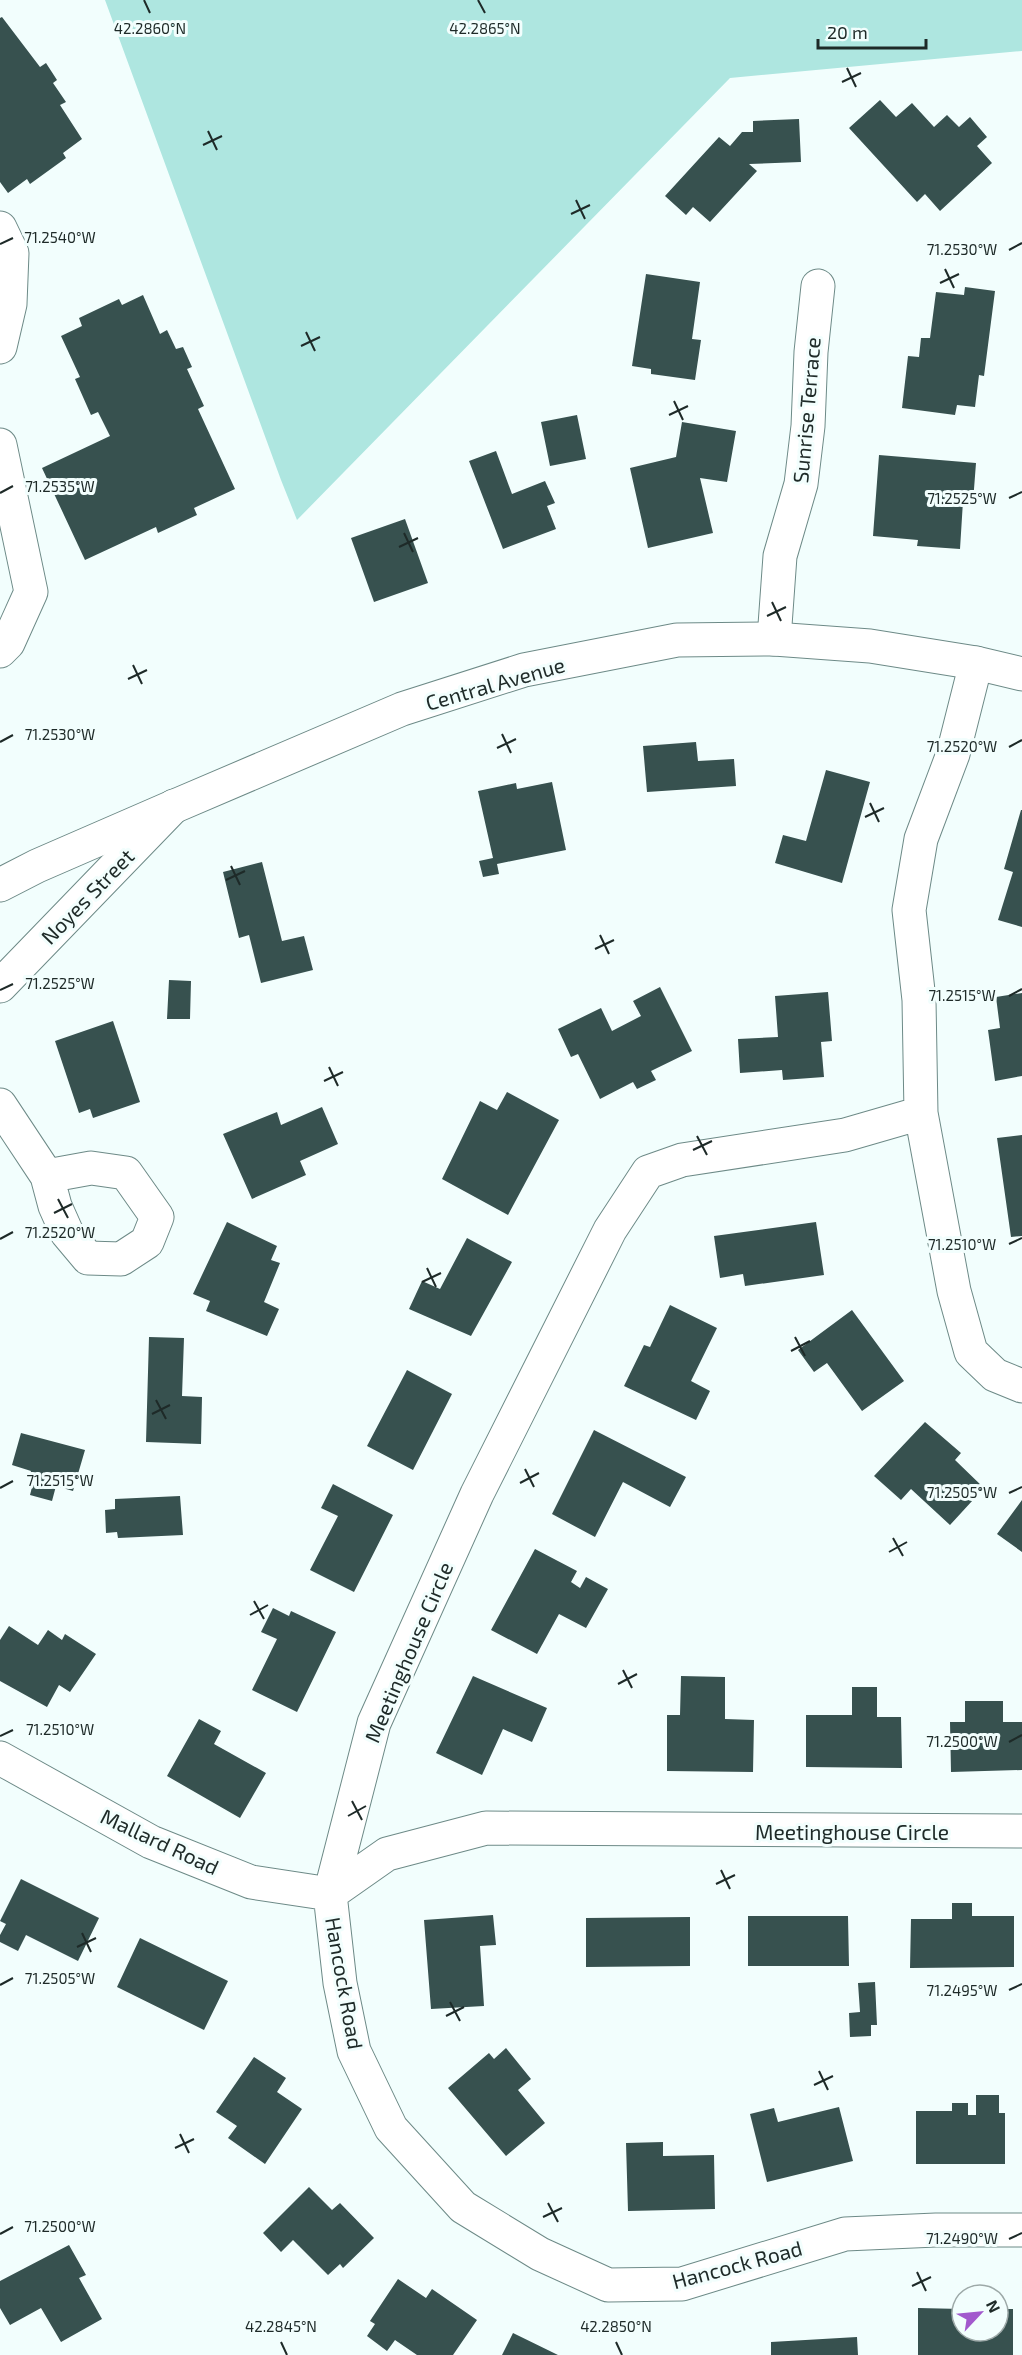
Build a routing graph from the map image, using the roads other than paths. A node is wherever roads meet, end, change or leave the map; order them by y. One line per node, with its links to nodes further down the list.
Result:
1 (0, 228): 3 (street)
2 (818, 286): 5 (street, Sunrise Terrace)
3 (0, 346)
4 (0, 445): 6 (street)
5 (774, 639): 7 (street, Central Avenue); 9 (street, Central Avenue)
6 (3, 643)
7 (976, 663): 8 (street, Central Avenue); 13 (street)
8 (1022, 674)
9 (175, 806): 10 (street, Central Avenue); 11 (street, Noyes Street)
10 (0, 885)
11 (0, 986)
12 (0, 1105): 14 (street)
13 (921, 1113): 15 (street); 18 (street, Meetinghouse Circle)
14 (47, 1176)
15 (1022, 1386)
16 (0, 1758): 18 (street, Mallard Road)
17 (1022, 1831): 18 (street, Meetinghouse Circle)
18 (330, 1894): 19 (street, Hancock Road)
19 (1022, 2230)

